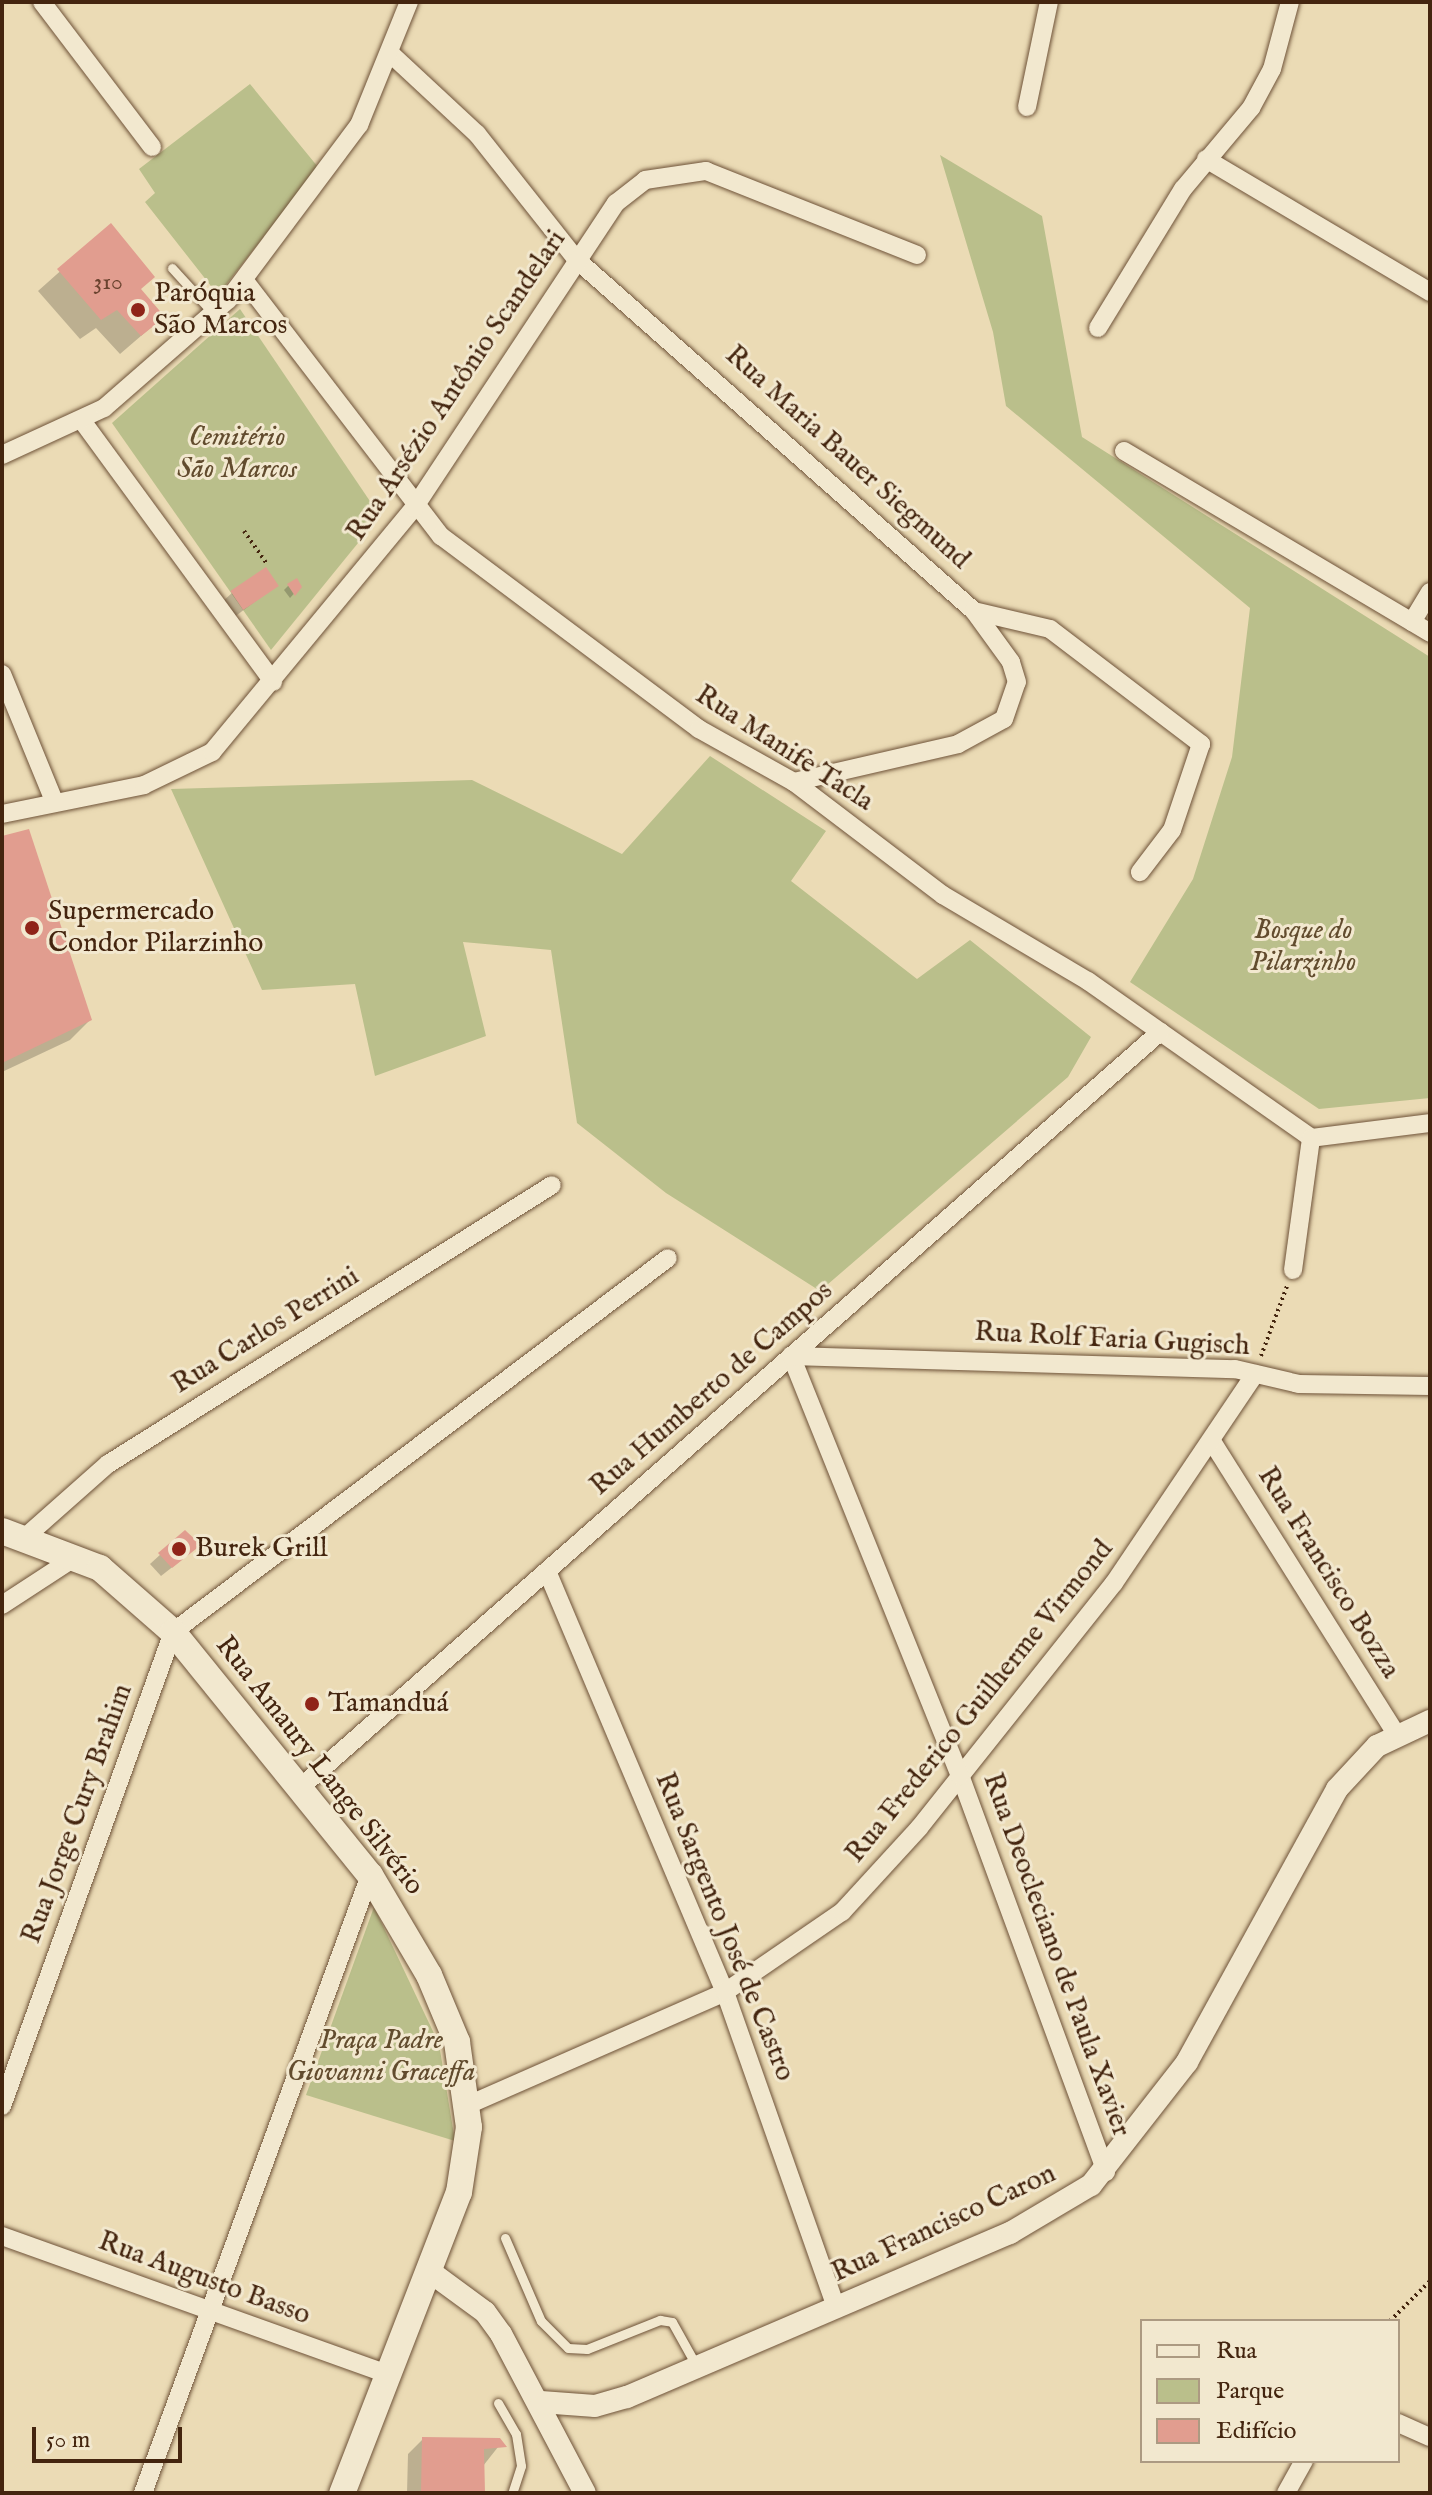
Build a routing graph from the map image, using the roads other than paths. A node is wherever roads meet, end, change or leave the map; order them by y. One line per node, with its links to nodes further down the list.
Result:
1 (42, 2): 7 (street)
2 (409, 2): 5 (street)
3 (1049, 2): 6 (street)
4 (1290, 2): 8 (street)
5 (392, 55): 10 (street, Rua Maria Bauer Siegmund); 12 (street)
6 (1027, 107)
7 (152, 147)
8 (1206, 159): 13 (street); 15 (street)
9 (917, 255): 10 (street, Rua Arsézio Antônio Scandelari)
10 (577, 260): 19 (street, Rua Arsézio Antônio Scandelari); 21 (street, Rua Maria Bauer Siegmund)
11 (172, 268): 14 (lane)
12 (245, 281): 14 (street); 19 (street, Rua Manife Tacla)
13 (1430, 292)
14 (214, 314): 16 (street)
15 (1098, 328)
16 (83, 422): 18 (street); 25 (street)
17 (1124, 451): 22 (street)
18 (2, 455)
19 (414, 508): 25 (street, Rua Arsézio Antônio Scandelari); 26 (street, Rua Manife Tacla)
20 (1430, 592): 22 (street)
21 (974, 611): 26 (street); 29 (street, Rua Maria Bauer Siegmund)
22 (1412, 622): 23 (street)
23 (1430, 633)
24 (2, 674): 27 (street)
25 (273, 682): 27 (street, Rua Arsézio Antônio Scandelari)
26 (794, 782): 30 (street, Rua Manife Tacla)
27 (55, 803): 28 (street, Rua Arsézio Antônio Scandelari)
28 (2, 814)
29 (1140, 872)
30 (1160, 1032): 32 (street, Rua Manife Tacla); 36 (street, Rua Humberto de Campos)
31 (1430, 1123): 32 (street)
32 (1311, 1138): 35 (street)
33 (552, 1185): 40 (street, Rua Carlos Perrini)
34 (668, 1258): 44 (street)
35 (1293, 1270)
36 (791, 1356): 37 (street, Rua Rolf Faria Gugisch); 42 (street, Rua Humberto de Campos); 47 (street, Rua Deocleciano de Paula Xavier)
37 (1255, 1374): 38 (street, Rua Rolf Faria Gugisch); 39 (street, Rua Frederico Guilherme Virmond)
38 (1430, 1386)
39 (1213, 1443): 46 (street, Rua Francisco Bozza); 47 (street, Rua Frederico Guilherme Virmond)
40 (12, 1536): 41 (main road, Rua Amaury Lange Silvério)
41 (74, 1558): 43 (street); 44 (main road, Rua Amaury Lange Silvério)
42 (547, 1571): 48 (street, Rua Humberto de Campos); 50 (street, Rua Sargento José de Castro)
43 (2, 1605)
44 (173, 1632): 48 (main road, Rua Amaury Lange Silvério); 52 (street, Rua Jorge Cury Brahim)
45 (1430, 1721): 46 (street, Rua Francisco Caron)
46 (1396, 1734): 53 (street, Rua Francisco Caron)
47 (960, 1776): 50 (street, Rua Frederico Guilherme Virmond); 53 (street, Rua Deocleciano de Paula Xavier)
48 (301, 1787): 49 (main road, Rua Amaury Lange Silvério)
49 (370, 1875): 51 (main road, Rua Amaury Lange Silvério); 58 (street)
50 (725, 1992): 51 (street, Rua Frederico Guilherme Virmond); 57 (street, Rua Sargento José de Castro)
51 (468, 2105): 56 (main road, Rua Amaury Lange Silvério)
52 (2, 2106)
53 (1106, 2172): 57 (street, Rua Francisco Caron)
54 (2, 2236): 58 (street, Rua Augusto Basso)
55 (505, 2238): 59 (lane)
56 (429, 2271): 60 (main road, Rua Amaury Lange Silvério); 61 (street)
57 (836, 2308): 59 (street, Rua Francisco Caron)
58 (210, 2310): 60 (street, Rua Augusto Basso); 66 (street)
59 (697, 2367): 61 (street, Rua Francisco Caron)
60 (388, 2374): 67 (main road, Rua Amaury Lange Silvério)
61 (541, 2402): 69 (street)
62 (498, 2403): 68 (lane)
63 (1400, 2424): 64 (street)
64 (1430, 2437)
65 (1303, 2463): 70 (street)
66 (143, 2493)
67 (342, 2493)
68 (512, 2493)
69 (585, 2493)
70 (1286, 2493)

